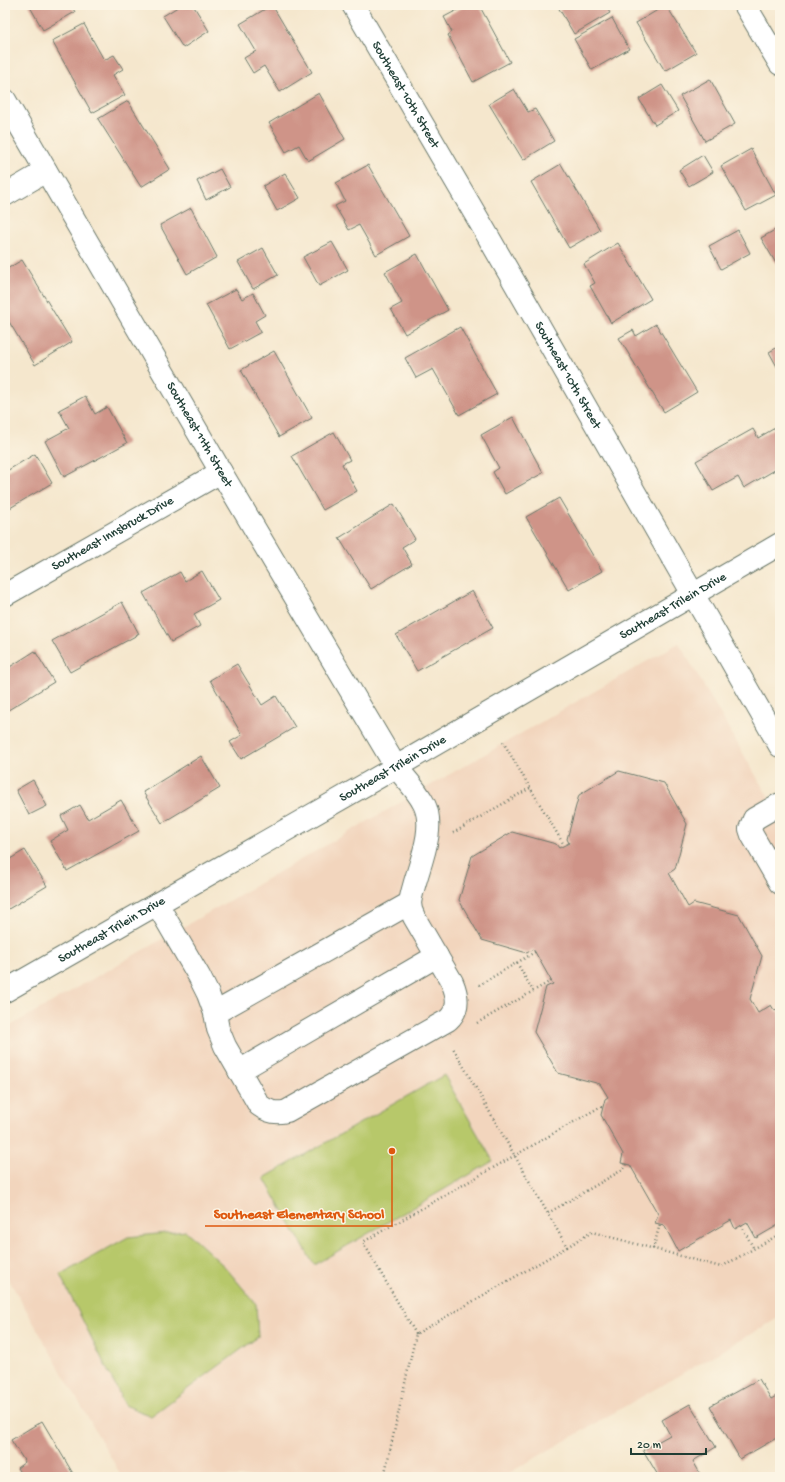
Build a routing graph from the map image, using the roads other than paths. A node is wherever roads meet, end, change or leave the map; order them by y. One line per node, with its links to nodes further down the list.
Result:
1 (353, 5): 9 (street, Southeast 10th Street)
2 (746, 5): 3 (street)
3 (780, 64)
4 (5, 100): 5 (street, Southeast 11th Street)
5 (46, 171): 6 (street); 7 (street, Southeast 11th Street)
6 (5, 195)
7 (221, 472): 10 (street, Southeast Innsbruck Drive); 12 (street, Southeast 11th Street)
8 (780, 544): 9 (street, Southeast Trilein Drive)
9 (694, 594): 11 (street, Southeast 10th Street); 12 (street, Southeast Trilein Drive)
10 (5, 595)
11 (780, 746)
12 (396, 767): 15 (street, Southeast 11th Street); 16 (street, Southeast Trilein Drive)
13 (780, 804): 14 (street)
14 (780, 883)
15 (410, 903): 17 (street); 19 (street)
16 (157, 904): 18 (street, Southeast Trilein Drive); 19 (street)
17 (437, 956): 20 (street); 20 (street)
18 (5, 991)
19 (215, 1013): 20 (street)
20 (239, 1070)

